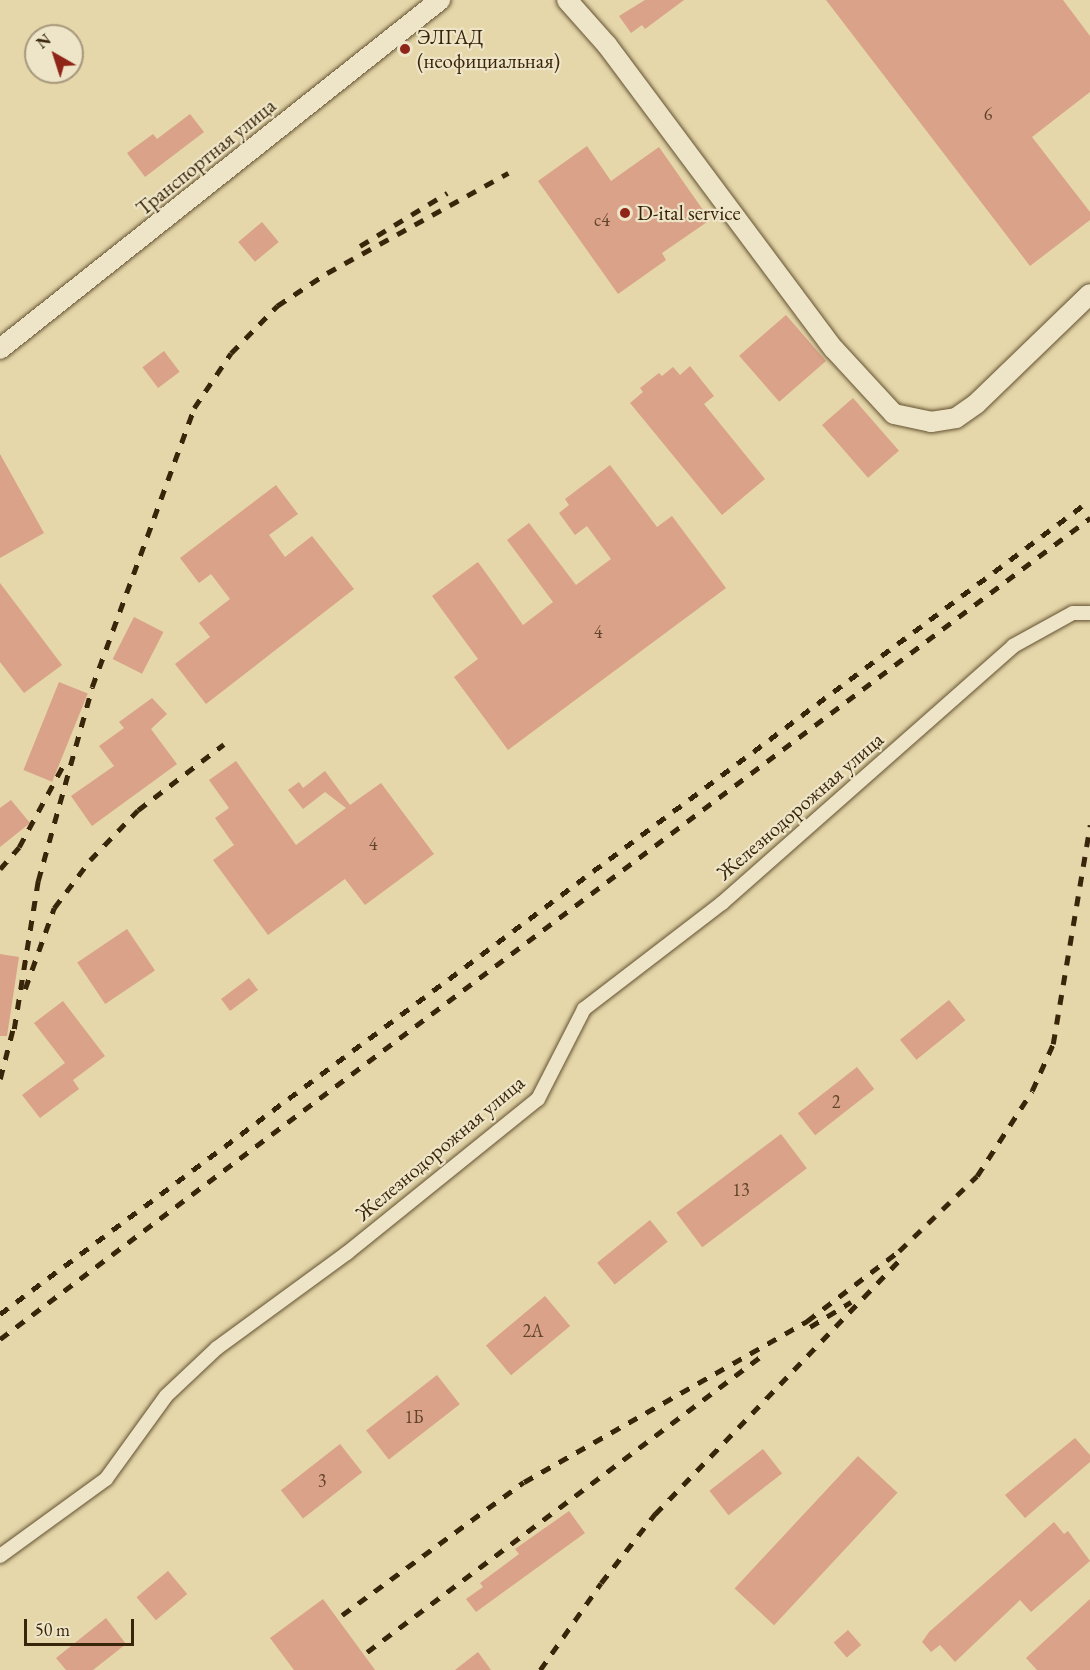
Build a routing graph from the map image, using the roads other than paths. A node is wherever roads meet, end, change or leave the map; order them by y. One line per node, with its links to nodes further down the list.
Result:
1 (440, 0): 4 (street, Транспортная улица)
2 (567, 0): 3 (street)
3 (1090, 294)
4 (0, 349)
5 (1090, 613): 6 (street, Железнодорожная улица)
6 (0, 1556)

